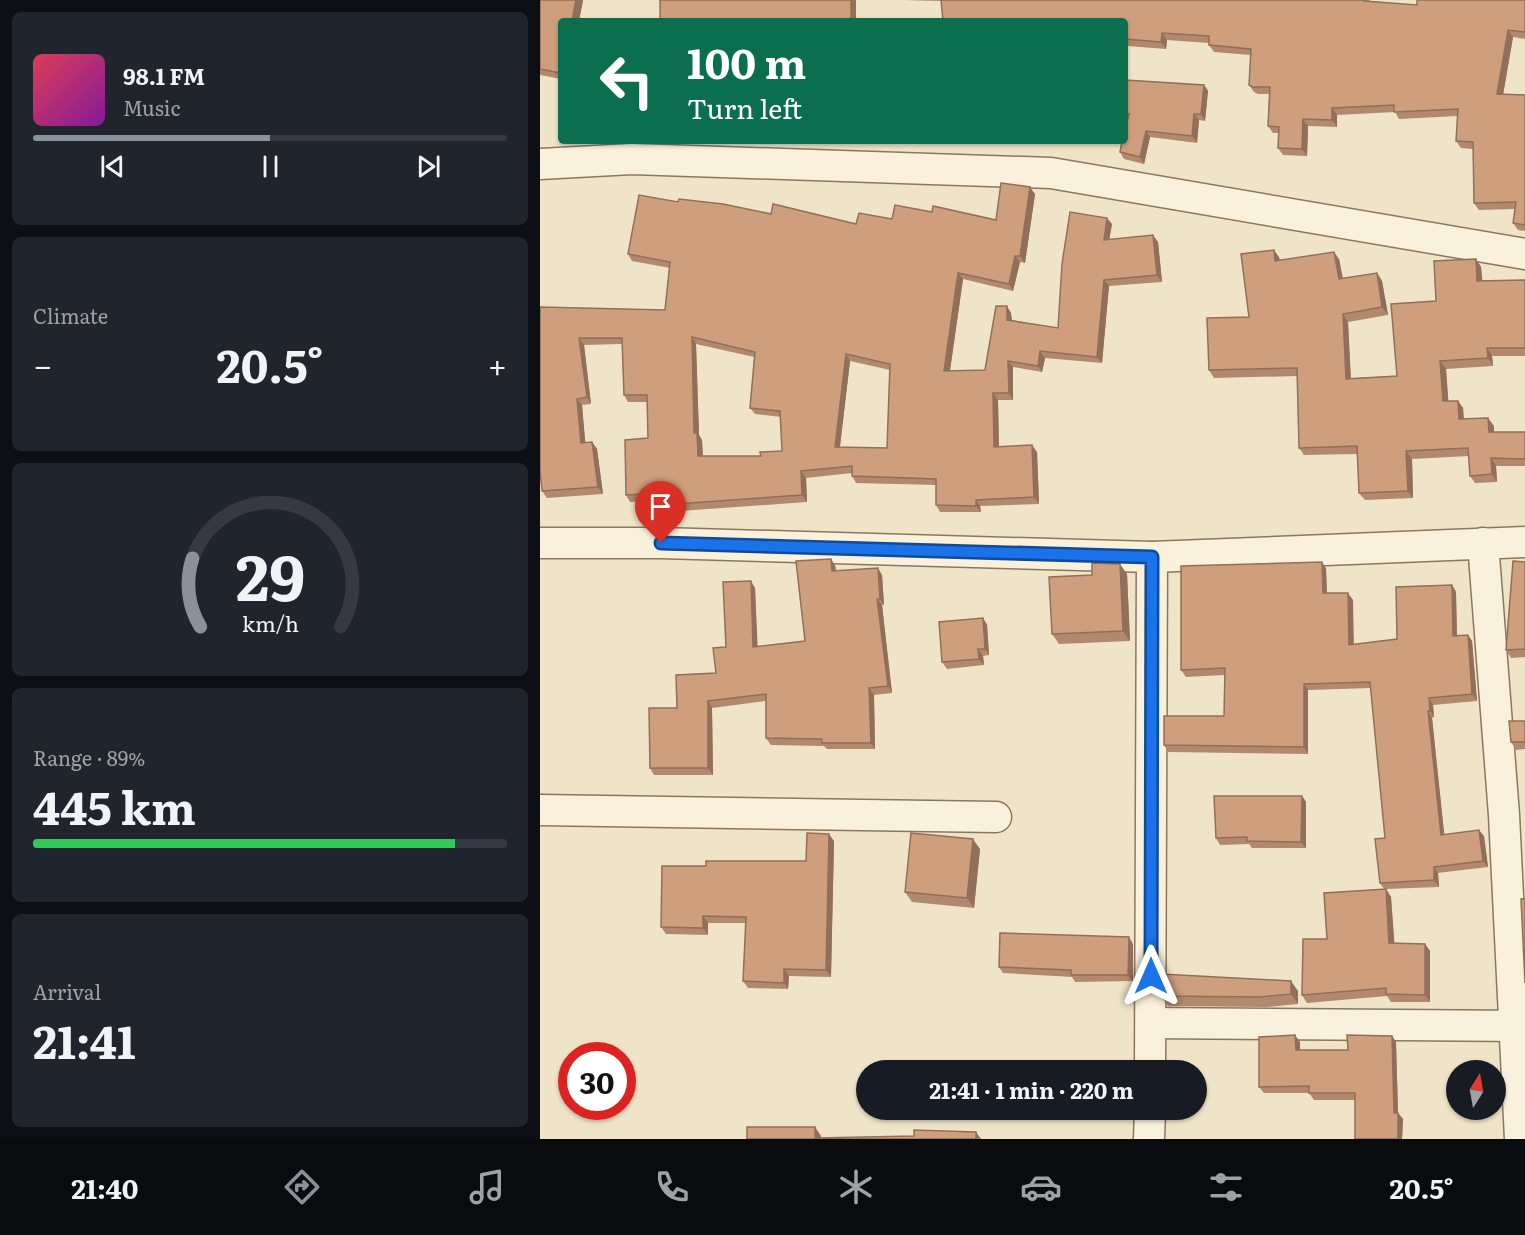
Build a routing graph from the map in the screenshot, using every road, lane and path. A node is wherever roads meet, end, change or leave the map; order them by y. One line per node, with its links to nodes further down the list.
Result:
1 (540, 164): 2 (street)
2 (1525, 254)
3 (1525, 542): 5 (street)
4 (540, 543): 6 (street)
5 (1483, 543): 6 (street); 10 (street)
6 (1152, 557): 9 (street)
7 (540, 810): 8 (street)
8 (996, 817)
9 (1151, 1023): 10 (street); 11 (street)
10 (1520, 1026): 14 (street)
11 (1150, 1060)
12 (1150, 1120): 13 (street)
13 (1149, 1139)
14 (1520, 1139)

